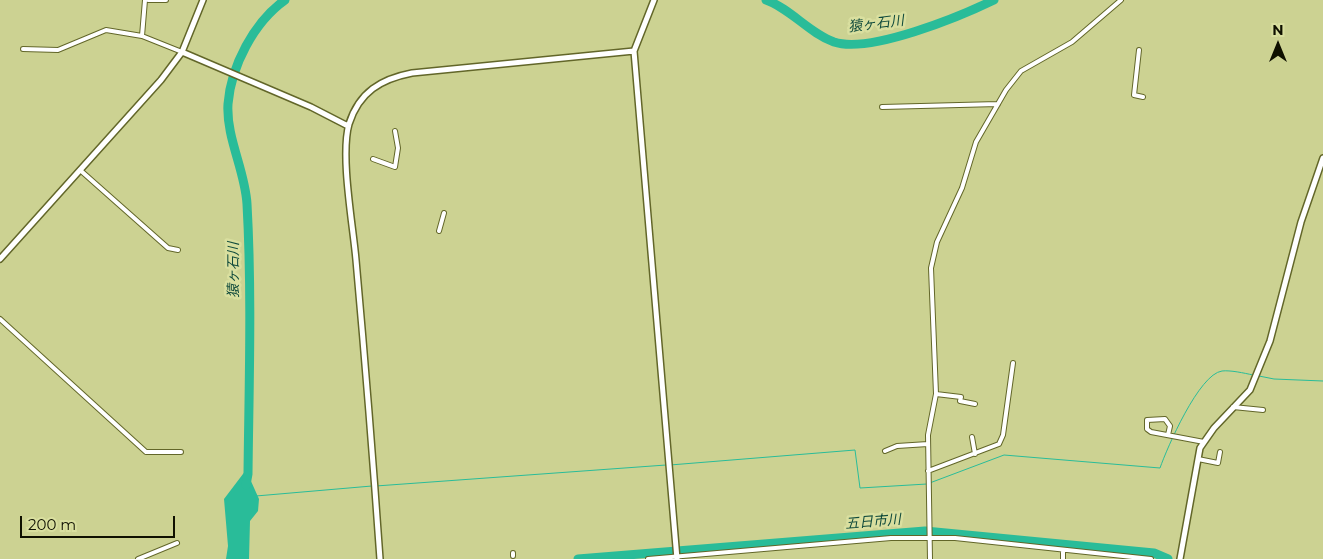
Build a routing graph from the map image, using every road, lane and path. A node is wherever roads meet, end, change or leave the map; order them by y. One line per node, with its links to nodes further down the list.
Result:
1 (145, 0): 7 (street)
2 (148, 0): 3 (street)
3 (166, 0)
4 (203, 0): 11 (street)
5 (654, 0): 10 (street)
6 (1121, 0): 13 (street)
7 (142, 36): 8 (street); 11 (street)
8 (23, 49)
9 (1139, 50): 12 (street)
10 (634, 51): 15 (street); 43 (street)
11 (182, 52): 15 (street); 19 (street)
12 (1143, 97)
13 (998, 104): 14 (street); 26 (street)
14 (882, 107)
15 (350, 124): 46 (street)
16 (395, 131): 18 (street)
17 (1323, 158): 28 (street)
18 (373, 159)
19 (80, 170): 22 (street); 23 (street)
20 (444, 213): 21 (street)
21 (439, 230)
22 (178, 250)
23 (0, 259)
24 (0, 319): 35 (street)
25 (1013, 363): 37 (street)
26 (936, 394): 27 (street); 33 (street)
27 (975, 404)
28 (1233, 407): 29 (street); 32 (street)
29 (1263, 410)
30 (1168, 435): 30 (street); 32 (street)
31 (972, 437): 37 (street)
32 (1204, 442): 38 (street)
33 (928, 444): 34 (street); 39 (street)
34 (885, 451)
35 (181, 452)
36 (1220, 452): 38 (street)
37 (974, 454): 39 (street)
38 (1198, 459): 44 (street)
39 (928, 471): 40 (street)
40 (929, 537): 42 (street); 43 (street); 48 (street)
41 (177, 543): 45 (street)
42 (1063, 550): 49 (street); 50 (street)
43 (677, 557): 47 (street)
44 (1180, 558)
45 (138, 559)
46 (380, 559)
47 (648, 559)
48 (930, 559)
49 (1063, 559)
50 (1151, 559)

